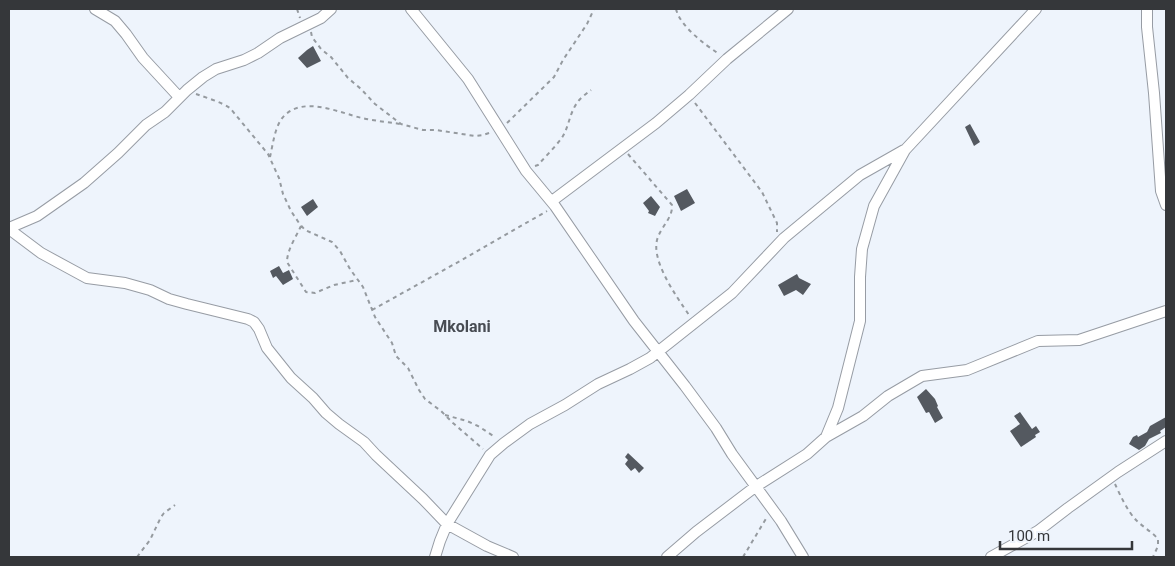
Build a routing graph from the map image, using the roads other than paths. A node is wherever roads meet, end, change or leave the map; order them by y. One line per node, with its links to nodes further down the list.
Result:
1 (95, 9): 7 (street)
2 (331, 9): 7 (street)
3 (411, 9): 9 (street)
4 (788, 9): 9 (street)
5 (1036, 9): 8 (street)
6 (1147, 9): 10 (street)
7 (179, 97): 11 (street)
8 (905, 150): 13 (street); 14 (street)
9 (553, 204): 13 (street)
10 (1166, 205)
11 (9, 229): 17 (street)
12 (1166, 311): 14 (street)
13 (658, 351): 16 (street); 17 (street)
14 (826, 437): 16 (street)
15 (1166, 441): 22 (street)
16 (755, 487): 20 (street); 21 (street)
17 (448, 524): 18 (street); 19 (street)
18 (435, 557)
19 (513, 557)
20 (667, 557)
21 (803, 557)
22 (992, 557)

